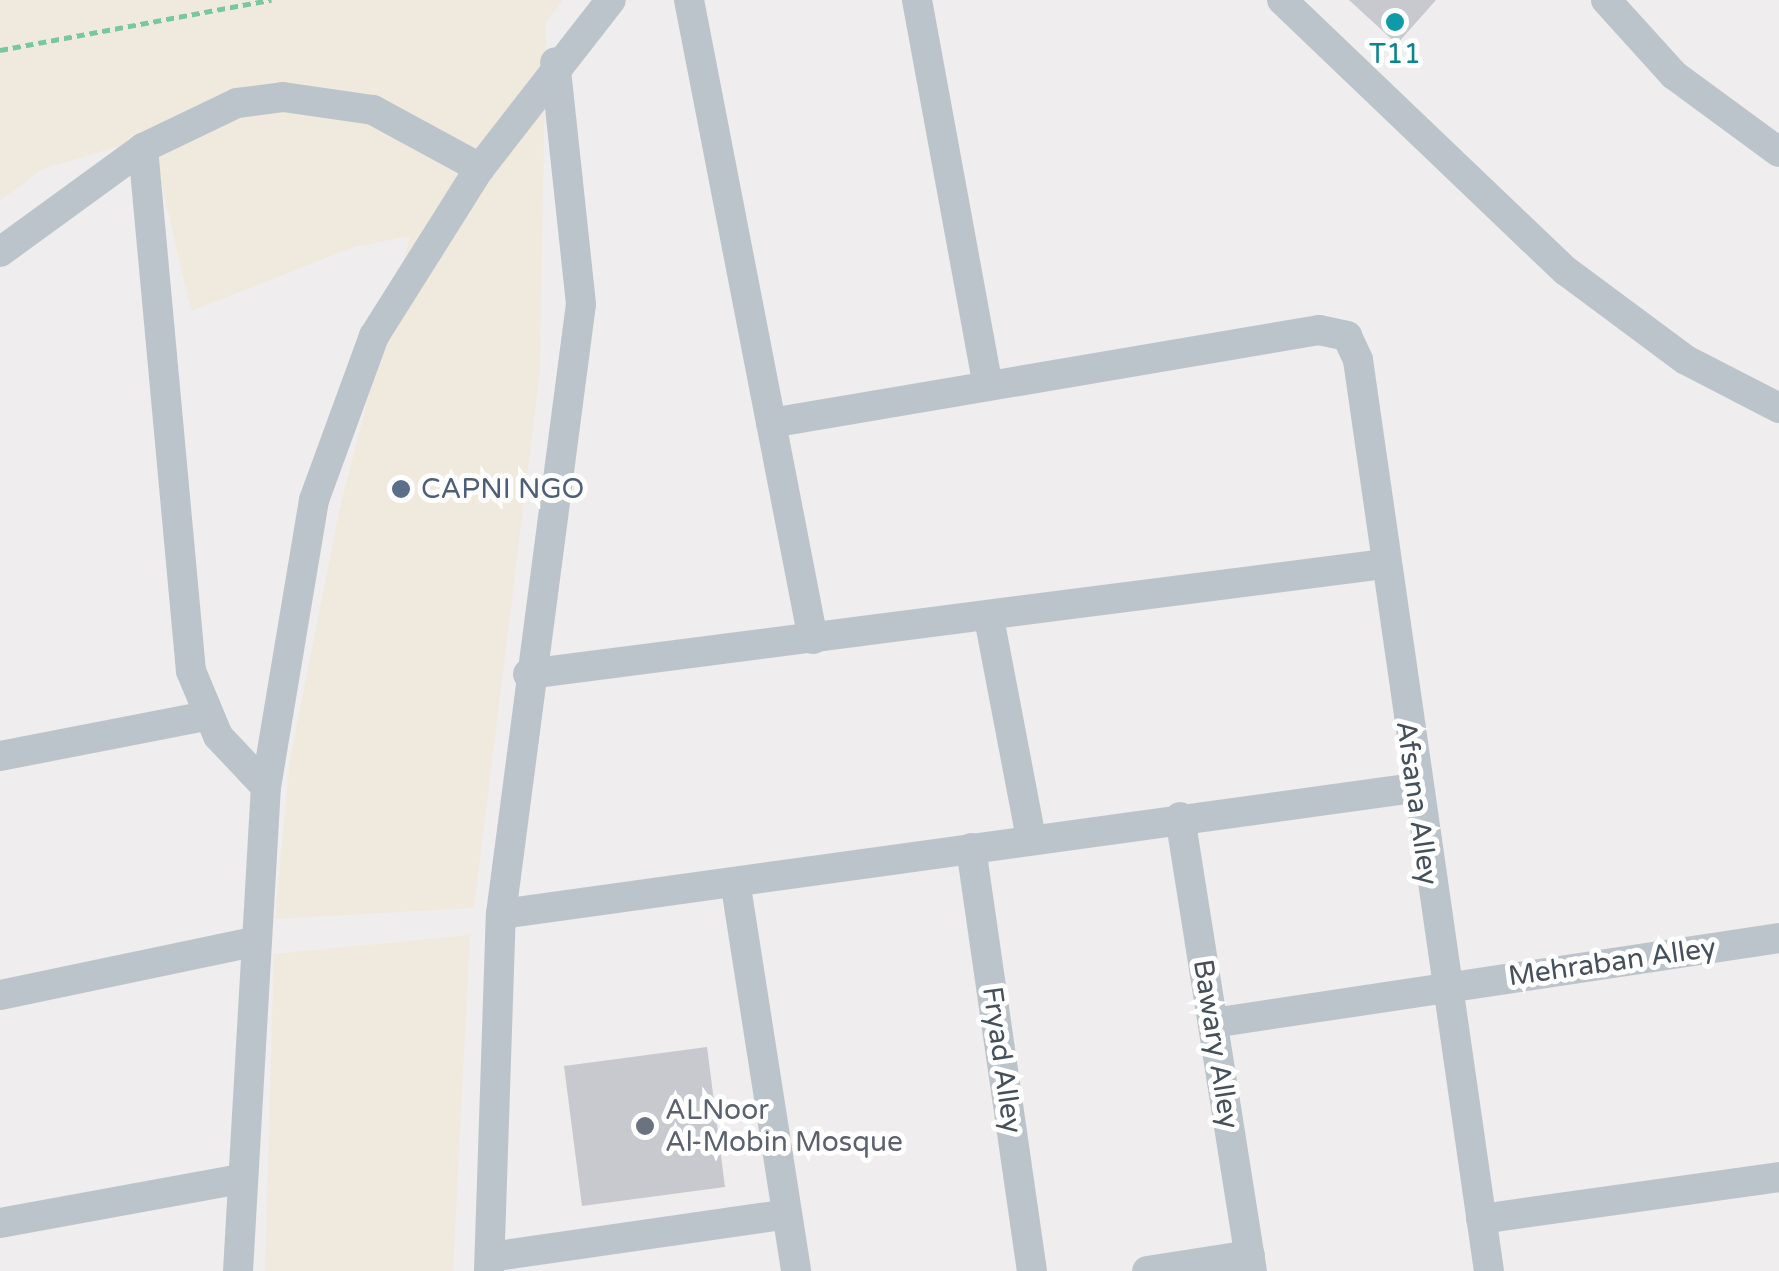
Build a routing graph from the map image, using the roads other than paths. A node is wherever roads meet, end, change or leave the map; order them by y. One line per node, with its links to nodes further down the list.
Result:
1 (611, 0): 6 (street)
2 (689, 0): 13 (street)
3 (917, 0): 11 (street)
4 (1282, 0): 12 (street)
5 (1606, 0): 8 (street)
6 (556, 62): 9 (street); 17 (street)
7 (144, 148): 9 (street); 10 (street); 18 (street)
8 (1779, 152)
9 (480, 168): 20 (street)
10 (0, 252)
11 (988, 386): 13 (street); 14 (street, Afsana Alley)
12 (1779, 408)
13 (771, 423): 16 (street)
14 (1383, 564): 15 (street); 21 (street, Afsana Alley)
15 (988, 618): 16 (street); 23 (street)
16 (813, 639): 17 (street)
17 (528, 674): 26 (street)
18 (205, 716): 19 (street); 20 (street)
19 (0, 756)
20 (266, 786): 28 (street)
21 (1414, 788): 22 (street); 29 (street, Afsana Alley)
22 (1180, 817): 23 (street); 31 (street, Bawary Alley)
23 (1031, 839): 24 (street)
24 (971, 848): 25 (street); 42 (street, Fryad Alley)
25 (736, 886): 26 (street); 34 (street)
26 (501, 914): 39 (street)
27 (1779, 938): 29 (street, Mehraban Alley)
28 (254, 942): 30 (street); 33 (street)
29 (1445, 985): 31 (street, Mehraban Alley); 35 (street, Afsana Alley)
30 (0, 994)
31 (1213, 1023): 38 (street, Bawary Alley)
32 (1779, 1177): 35 (street)
33 (239, 1179): 36 (street); 40 (street)
34 (787, 1214): 37 (street); 41 (street)
35 (1481, 1219): 44 (street, Afsana Alley)
36 (0, 1223)
37 (566, 1258): 39 (street)
38 (1251, 1263): 43 (street)
39 (489, 1264)
40 (238, 1271)
41 (796, 1271)
42 (1032, 1271)
43 (1147, 1271)
44 (1489, 1271)

